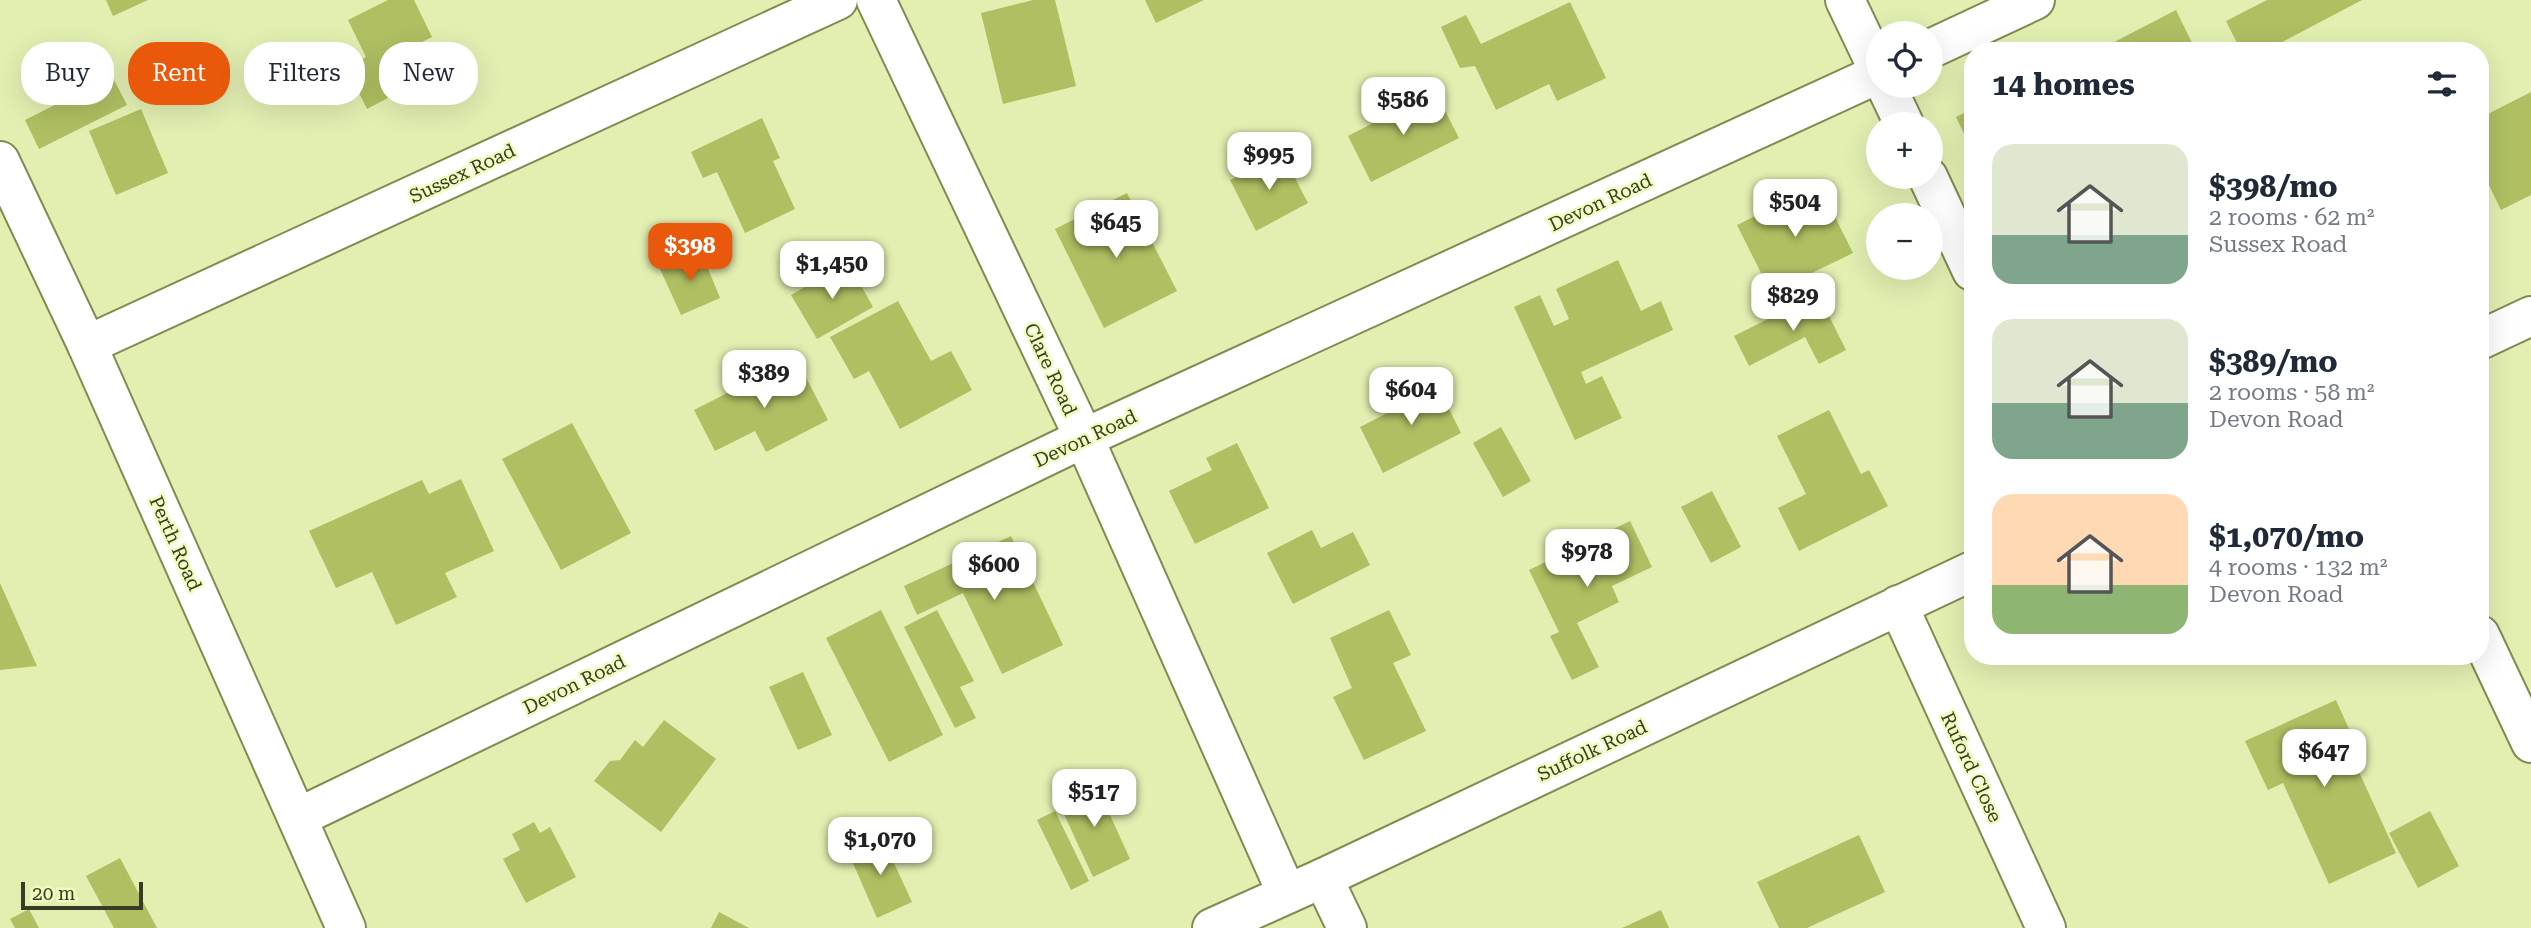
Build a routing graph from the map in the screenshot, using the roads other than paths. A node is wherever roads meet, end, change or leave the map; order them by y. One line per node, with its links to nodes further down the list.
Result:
1 (838, 0): 13 (street, Sussex Road)
2 (876, 0): 14 (street, Clare Road)
3 (1845, 0): 6 (street)
4 (2035, 0): 5 (street)
5 (1943, 43)
6 (1866, 46)
7 (1866, 78): 14 (street, Devon Road)
8 (0, 161): 13 (street, Perth Road)
9 (1934, 189): 10 (street)
10 (1964, 254)
11 (2531, 316): 12 (street)
12 (2489, 336)
13 (87, 345): 19 (street, Perth Road)
14 (1084, 438): 19 (street, Devon Road); 21 (street, Clare Road)
15 (1964, 575): 16 (street, Suffolk Road)
16 (1898, 605): 20 (street, Suffolk Road); 25 (street, Ruford Close)
17 (2489, 654): 18 (street)
18 (2531, 743)
19 (299, 817): 22 (street, Perth Road)
20 (1323, 878): 21 (street, Suffolk Road); 24 (street)
21 (1287, 894): 23 (street, Suffolk Road)
22 (346, 928)
23 (1212, 928)
24 (1347, 928)
25 (2046, 928)

